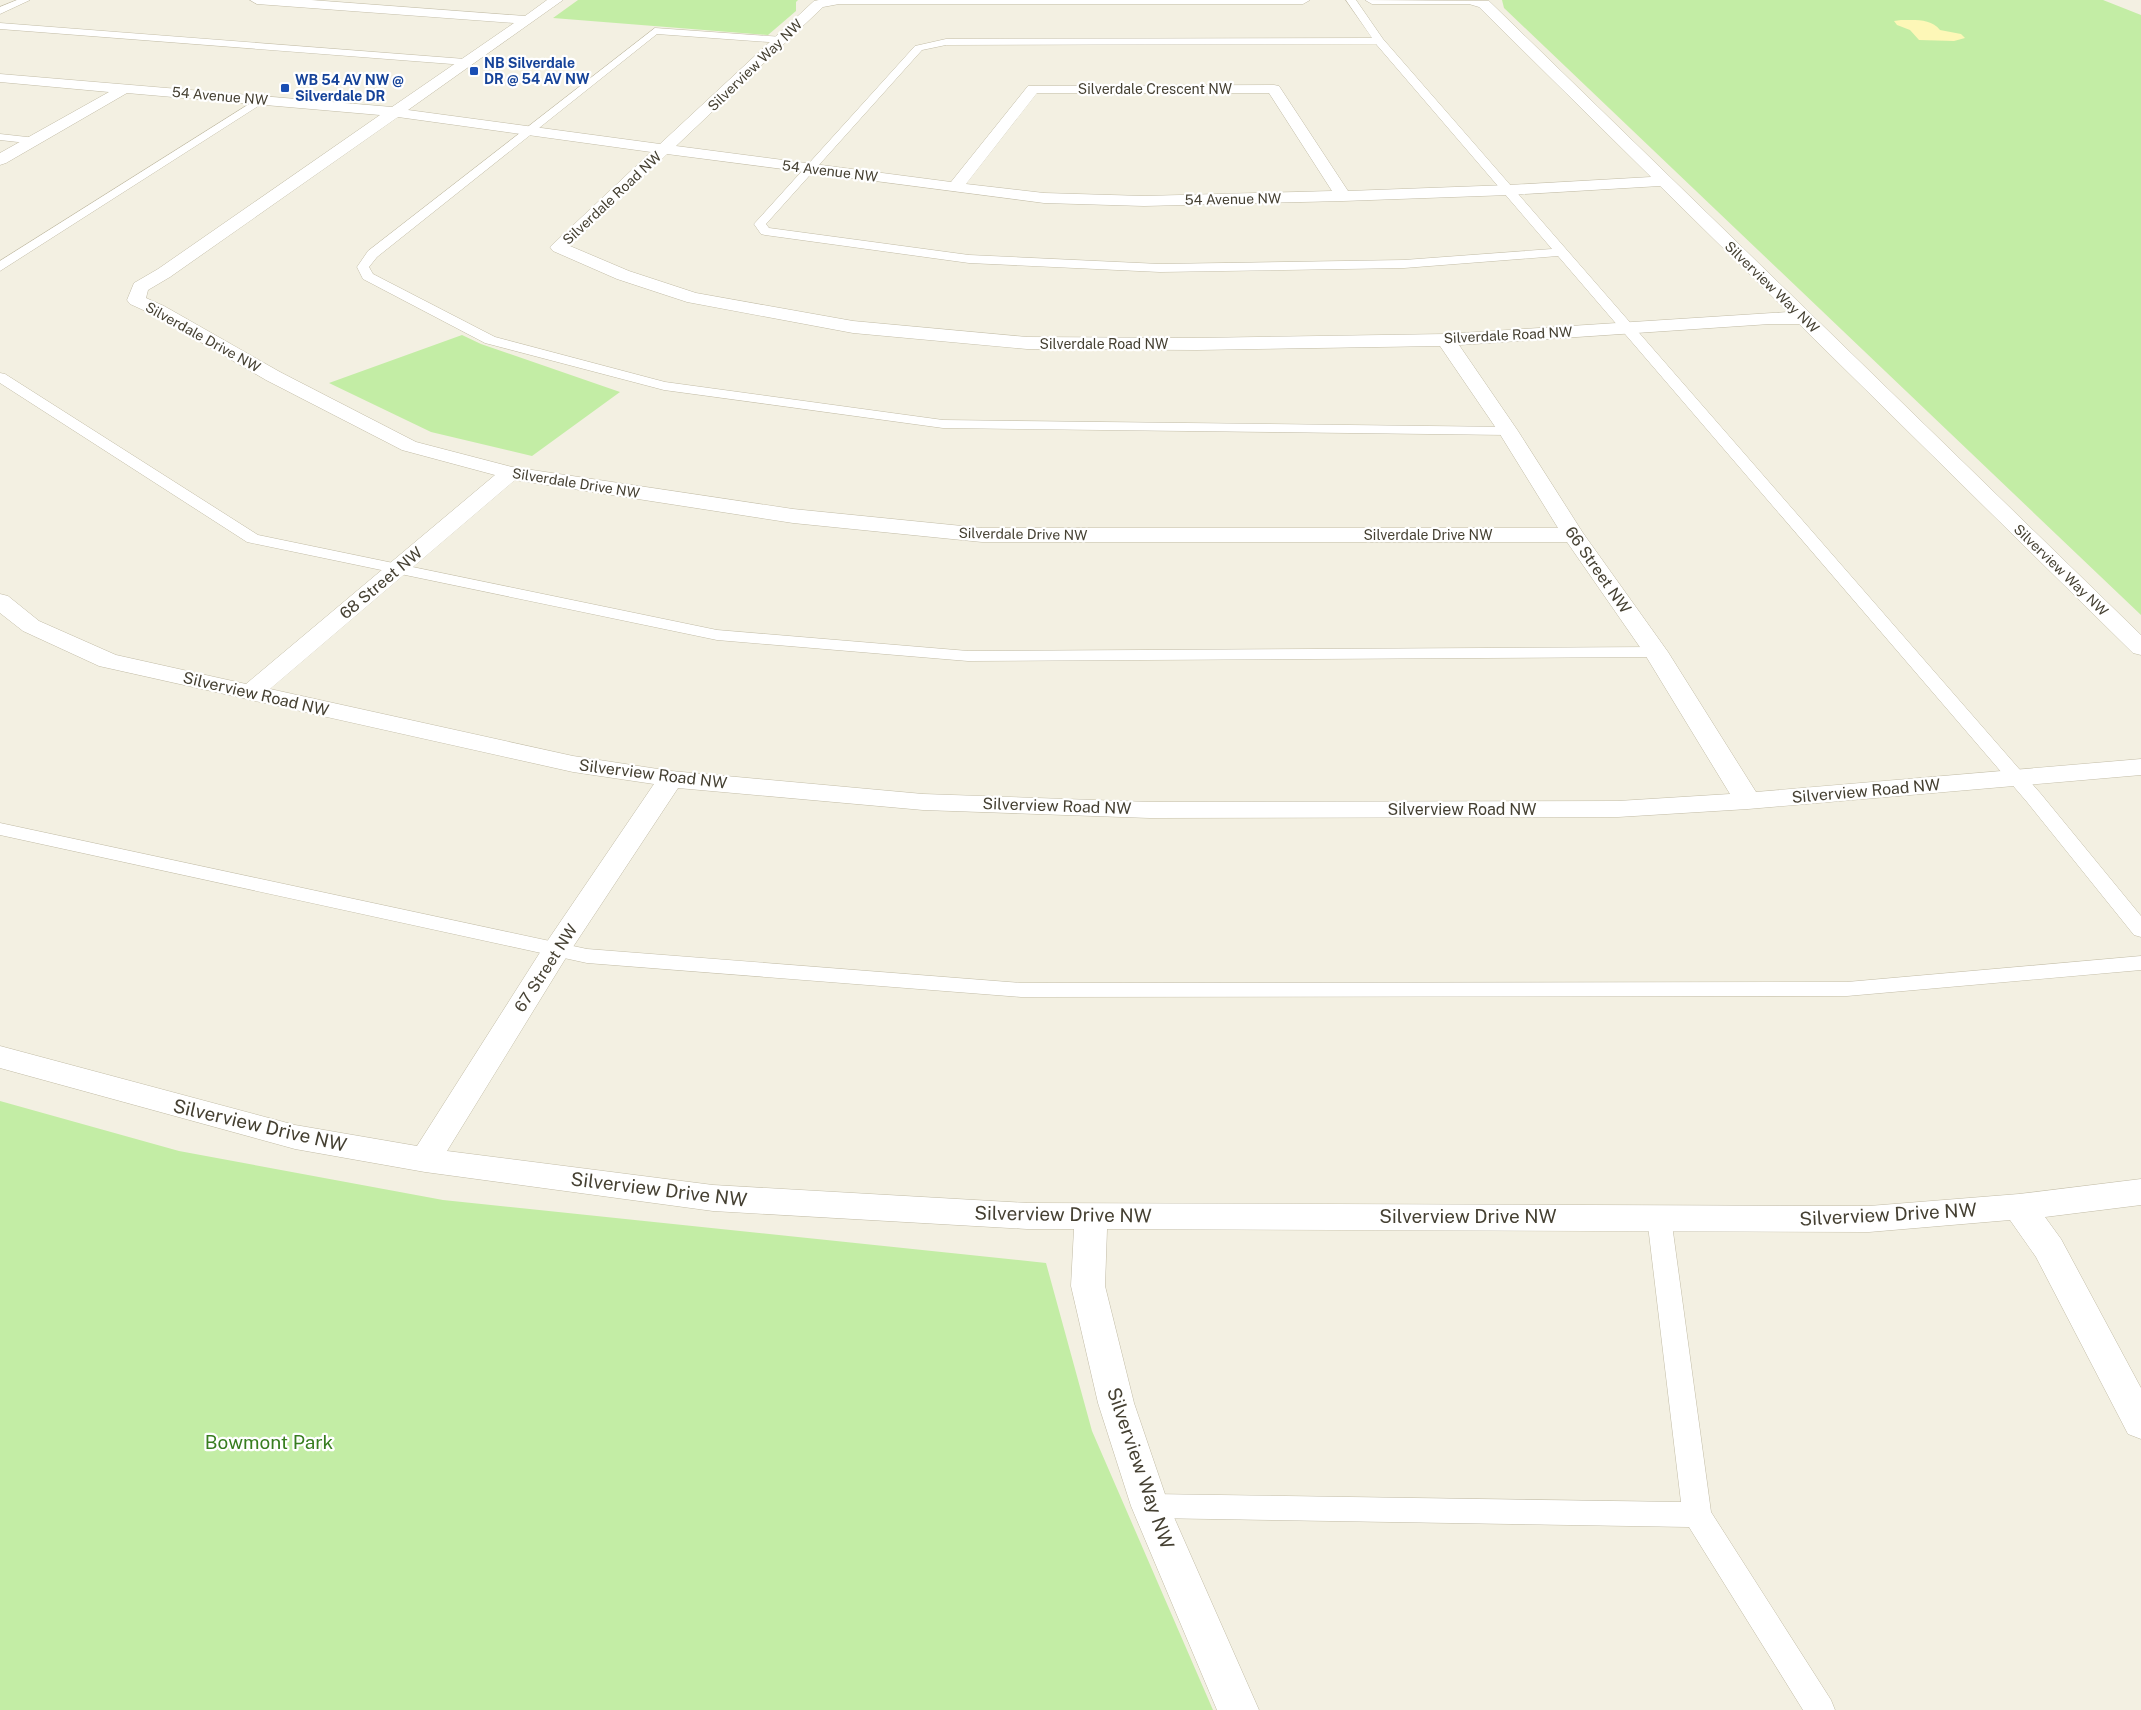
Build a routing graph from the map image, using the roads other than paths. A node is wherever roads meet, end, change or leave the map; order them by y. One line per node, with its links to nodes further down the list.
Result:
1 (25, 0): 7 (lane)
2 (257, 0): 8 (street)
3 (556, 0): 8 (street, Silverdale Drive NW)
4 (1303, 0): 10 (street, Silverview Way NW)
5 (1351, 0): 11 (lane)
6 (1372, 0): 23 (street, Silverview Way NW)
7 (0, 11)
8 (528, 20): 12 (street, Silverdale Drive NW)
9 (0, 26): 12 (lane)
10 (782, 40): 17 (lane); 20 (street, Silverview Way NW)
11 (1379, 41): 22 (lane); 25 (lane)
12 (465, 62): 16 (street, Silverdale Drive NW)
13 (0, 78): 14 (street, 54 Avenue NW)
14 (126, 88): 15 (street, 54 Avenue NW); 19 (street)
15 (262, 99): 16 (street, 54 Avenue NW); 28 (lane)
16 (394, 112): 17 (street, 54 Avenue NW); 34 (street, Silverdale Drive NW)
17 (528, 130): 20 (street, 54 Avenue NW); 33 (lane)
18 (0, 137): 19 (lane)
19 (36, 141): 21 (street)
20 (665, 149): 22 (street, 54 Avenue NW); 31 (street, Silverdale Road NW)
21 (0, 160)
22 (809, 169): 24 (street, 54 Avenue NW); 27 (lane)
23 (1663, 181): 25 (street, 54 Avenue NW); 29 (street, Silverview Way NW)
24 (955, 187): 26 (street, 54 Avenue NW); 26 (street, Silverdale Crescent NW)
25 (1508, 190): 26 (street, 54 Avenue NW); 27 (lane)
26 (1343, 196)
27 (1560, 252): 30 (lane)
28 (0, 268)
29 (1805, 318): 30 (street, Silverdale Road NW); 38 (street, Silverview Way NW)
30 (1629, 328): 31 (street, Silverdale Road NW); 42 (lane)
31 (1446, 340): 33 (street, 66 Street NW)
32 (0, 377): 36 (lane)
33 (1508, 431): 35 (street, 66 Street NW)
34 (510, 473): 35 (street, Silverdale Drive NW); 36 (street, 68 Street NW)
35 (1573, 536): 39 (street, 66 Street NW)
36 (396, 569): 39 (lane); 40 (street, 68 Street NW)
37 (0, 601): 40 (street, Silverview Road NW)
38 (2141, 648)
39 (1656, 652): 44 (street, 66 Street NW)
40 (251, 693): 43 (street, Silverview Road NW)
41 (2141, 767): 42 (street, Silverview Road NW)
42 (2015, 778): 44 (street, Silverview Road NW); 46 (lane)
43 (671, 779): 44 (street, Silverview Road NW); 47 (street, 67 Street NW)
44 (1748, 801)
45 (0, 829): 47 (lane)
46 (2141, 930)
47 (556, 950): 48 (lane); 50 (street, 67 Street NW)
48 (2141, 963)
49 (0, 1057): 50 (street, Silverview Drive NW)
50 (425, 1160): 53 (street, Silverview Drive NW)
51 (2141, 1192): 52 (street, Silverview Drive NW)
52 (2019, 1207): 54 (street, Silverview Drive NW); 55 (street)
53 (1091, 1216): 54 (street, Silverview Drive NW); 56 (street, Silverview Way NW)
54 (1659, 1217): 57 (lane)
55 (2141, 1423)
56 (1150, 1506): 57 (lane); 58 (street, Silverview Way NW)
57 (1697, 1515): 59 (lane)
58 (1238, 1710)
59 (1820, 1710)

